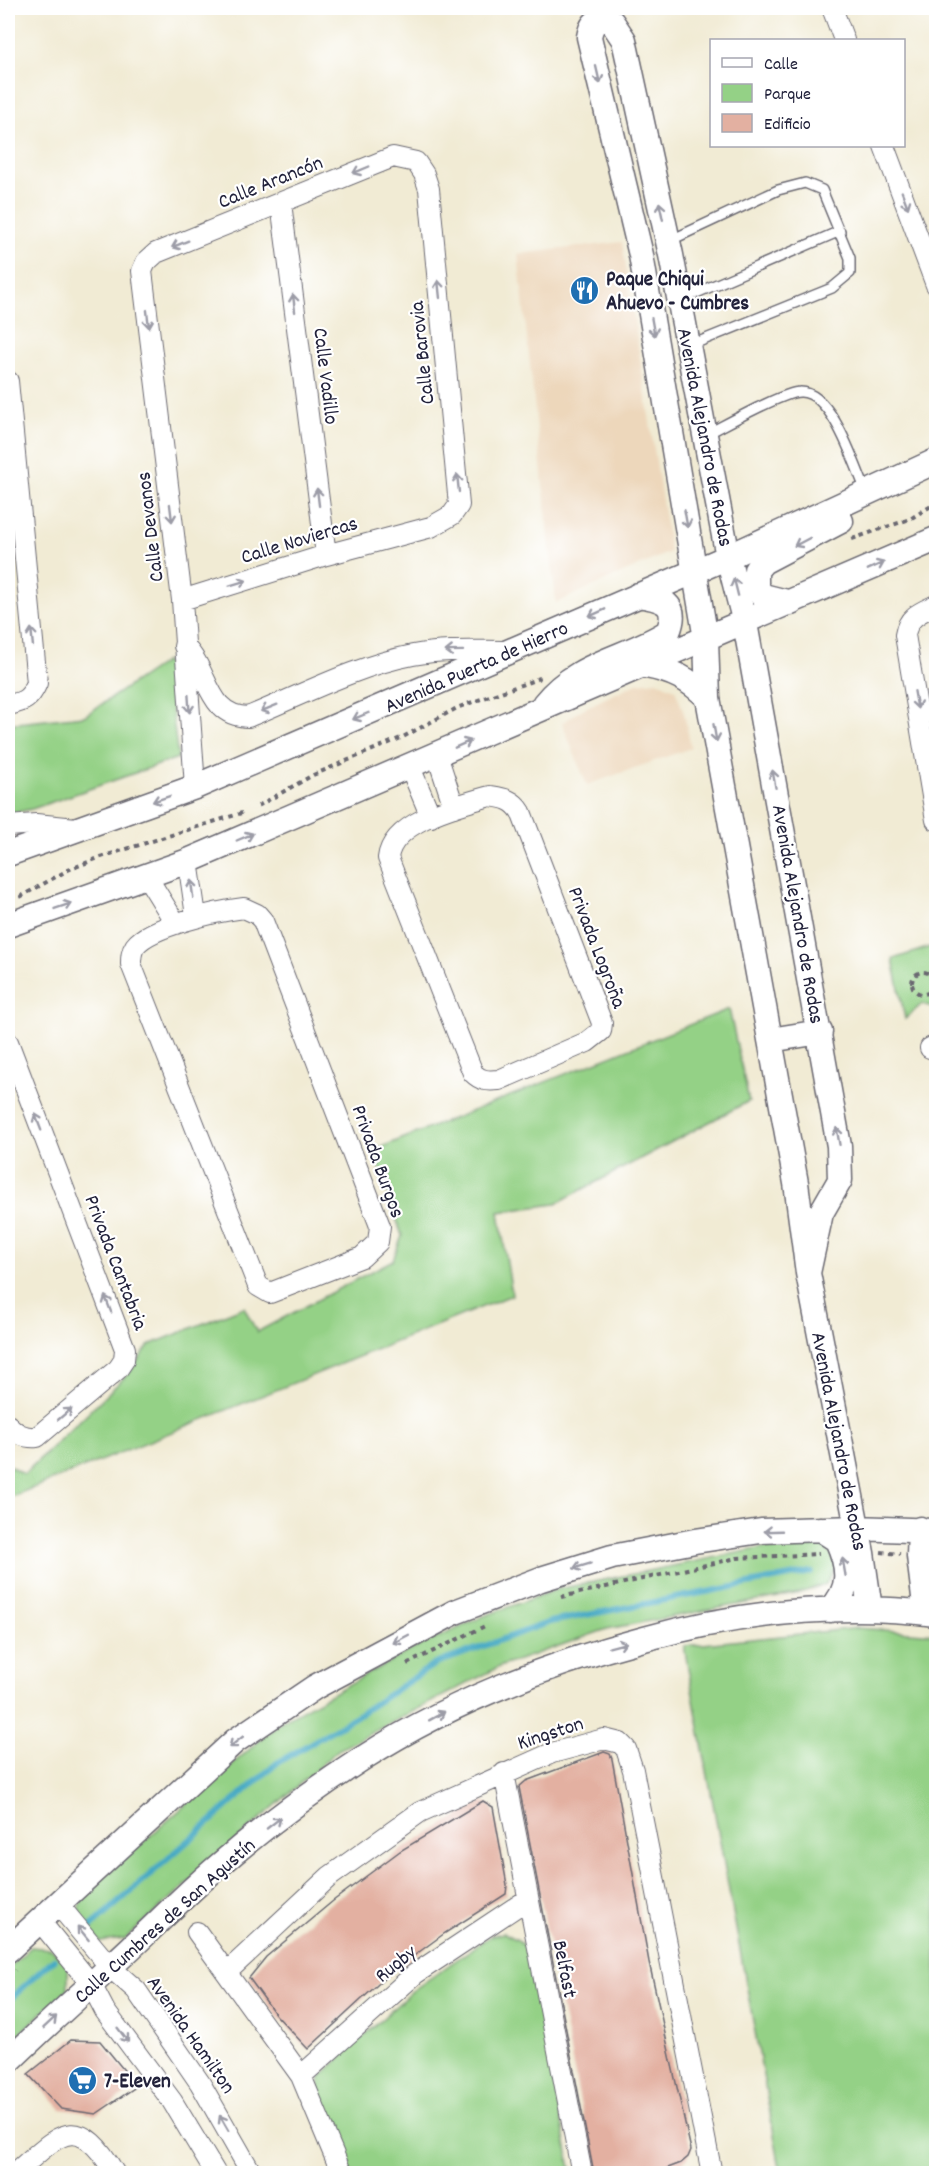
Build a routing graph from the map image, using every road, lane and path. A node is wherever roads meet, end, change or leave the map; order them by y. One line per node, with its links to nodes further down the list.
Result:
1 (832, 8): 2 (street)
2 (844, 39)
3 (884, 147): 9 (street, one-way to 9)
4 (416, 162): 5 (street, Calle Arancón, one-way to 5); 17 (street, Calle Barovia, one-way to 4)
5 (281, 203): 8 (street, Calle Arancón, one-way to 8); 20 (street, Calle Vadillo, one-way to 5)
6 (840, 231): 7 (lane); 10 (lane); 11 (lane)
7 (668, 241): 10 (street, Avenida Alejandro de Rodas); 22 (street, Avenida Alejandro de Rodas, one-way to 22)
8 (146, 262): 24 (street, Calle Devanos, one-way to 24)
9 (936, 285)
10 (680, 300): 11 (street, Avenida Alejandro de Rodas)
11 (688, 346): 13 (street, Avenida Alejandro de Rodas)
12 (8, 381): 34 (street, one-way to 12)
13 (705, 435): 15 (lane); 21 (street, Avenida Alejandro de Rodas)
14 (936, 461): 15 (street, Avenida Puerta de Hierro)
15 (875, 489): 21 (street, Avenida Puerta de Hierro); 25 (street, one-way to 25)
16 (936, 503): 18 (path)
17 (431, 527): 20 (street, Calle Noviercas)
18 (847, 541)
19 (935, 542): 25 (street, one-way to 19)
20 (326, 555): 24 (street, Calle Noviercas, one-way to 20)
21 (728, 557): 22 (street, Avenida Puerta de Hierro); 27 (street, Avenida Alejandro de Rodas, one-way to 21)
22 (694, 570): 23 (street, Avenida Puerta de Hierro); 28 (street, Avenida Alejandro de Rodas)
23 (638, 595): 30 (street, Avenida Puerta de Hierro, one-way to 30); 35 (street)
24 (182, 600): 29 (street, Calle Devanos)
25 (791, 603): 27 (street)
26 (936, 605): 43 (street, one-way to 43)
27 (745, 623): 28 (street); 56 (street, Avenida Alejandro de Rodas, one-way to 27)
28 (706, 639): 31 (street); 33 (street, Avenida Alejandro de Rodas)
29 (184, 646): 30 (street, one-way to 29); 38 (street, Calle Devanos, one-way to 38)
30 (512, 652): 38 (street, Avenida Puerta de Hierro, one-way to 38)
31 (646, 666): 33 (street); 35 (street)
32 (544, 676): 39 (path)
33 (708, 698): 57 (street, Avenida Alejandro de Rodas, one-way to 57)
34 (8, 705)
35 (538, 711): 36 (street, one-way to 35)
36 (437, 755): 37 (street); 40 (street)
37 (410, 766): 42 (street); 47 (street, one-way to 37)
38 (195, 787): 45 (street, Avenida Puerta de Hierro, one-way to 45)
39 (255, 807)
40 (454, 807): 42 (street, Privada Logroña); 42 (street, Privada Logroña)
41 (248, 811): 49 (path)
42 (431, 817)
43 (936, 820)
44 (8, 826): 45 (street)
45 (76, 828): 46 (street, Avenida Puerta de Hierro)
46 (8, 854)
47 (188, 861): 48 (street); 50 (street, one-way to 47)
48 (147, 877): 51 (street); 52 (street, one-way to 48)
49 (18, 898)
50 (196, 916): 51 (street, Privada Burgos); 51 (street, Privada Burgos)
51 (176, 924)
52 (8, 925)
53 (936, 971): 54 (path)
54 (929, 974): 55 (path); 55 (path)
55 (934, 991)
56 (820, 1032): 57 (street); 60 (street, Avenida Alejandro de Rodas, one-way to 56)
57 (770, 1040): 59 (street, Avenida Alejandro de Rodas)
58 (8, 1042): 62 (street, Privada Cantabria, one-way to 58)
59 (796, 1182): 60 (street); 61 (street, Avenida Alejandro de Rodas)
60 (833, 1192): 61 (street, Avenida Alejandro de Rodas)
61 (808, 1273): 63 (street, Avenida Alejandro de Rodas)
62 (8, 1425)
63 (857, 1527): 64 (street); 65 (street); 66 (street, Avenida Alejandro de Rodas)
64 (820, 1529): 67 (street, one-way to 64); 71 (street, one-way to 71)
65 (928, 1530): 68 (street)
66 (870, 1609): 67 (street, Calle Cumbres de San Agustín); 68 (street, Calle Cumbres de San Agustín)
67 (830, 1610): 75 (street, Calle Cumbres de San Agustín, one-way to 67)
68 (931, 1613)
69 (504, 1773): 70 (street, Belfast); 76 (street, Kingston); 80 (street, Kingston)
70 (528, 1899): 79 (street, Rugby); 86 (street, Belfast)
71 (57, 1903): 72 (street); 75 (street, Avenida Hamilton, one-way to 71)
72 (39, 1920): 74 (street); 77 (street)
73 (197, 1932): 76 (street)
74 (8, 1950)
75 (110, 1967): 77 (street, Calle Cumbres de San Agustín); 84 (street, Avenida Hamilton, one-way to 75)
76 (228, 1971): 79 (street)
77 (91, 1984): 78 (street, Calle Cumbres de San Agustín, one-way to 77); 83 (street, one-way to 83)
78 (8, 2062)
79 (301, 2076): 85 (street)
80 (708, 2172)
81 (14, 2174): 82 (street)
82 (115, 2174)
83 (216, 2174)
84 (252, 2174)
85 (342, 2174)
86 (582, 2174)

